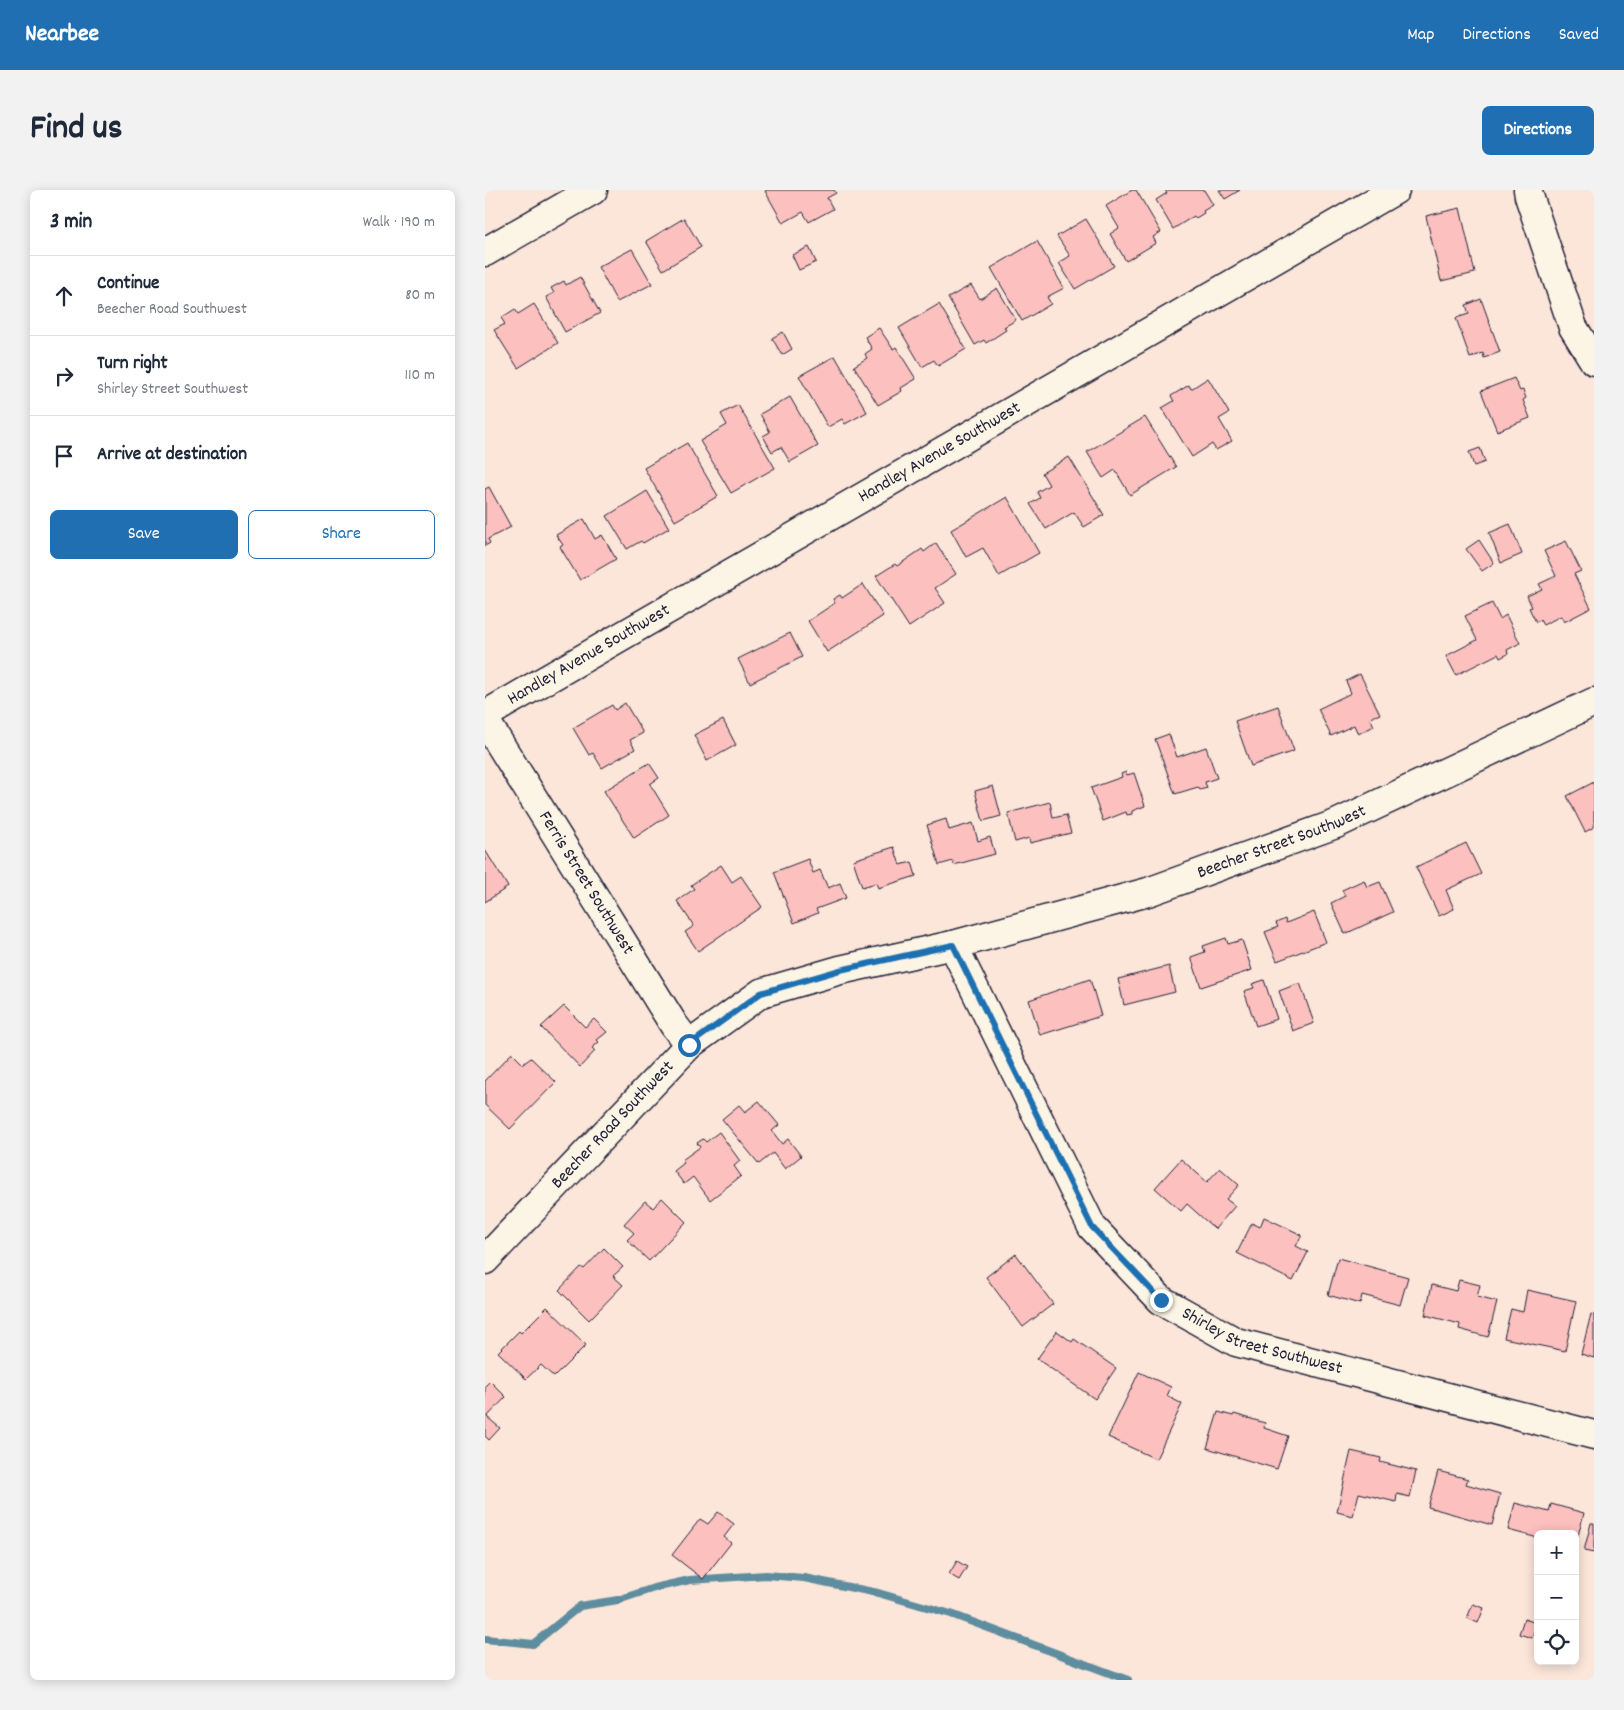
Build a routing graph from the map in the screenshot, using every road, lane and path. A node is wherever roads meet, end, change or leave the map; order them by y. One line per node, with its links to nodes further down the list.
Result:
1 (593, 190): 4 (street)
2 (1395, 190): 7 (street, Handley Avenue Southwest)
3 (1528, 190): 5 (street)
4 (485, 252)
5 (1594, 361)
6 (1594, 702): 9 (street, Beecher Street Southwest)
7 (485, 715)
8 (485, 720): 10 (street, Ferris Street Southwest)
9 (953, 945): 10 (street, Beecher Road Southwest); 12 (street, Shirley Street Southwest)
10 (689, 1045): 11 (street, Beecher Road Southwest)
11 (485, 1260)
12 (1594, 1435)

